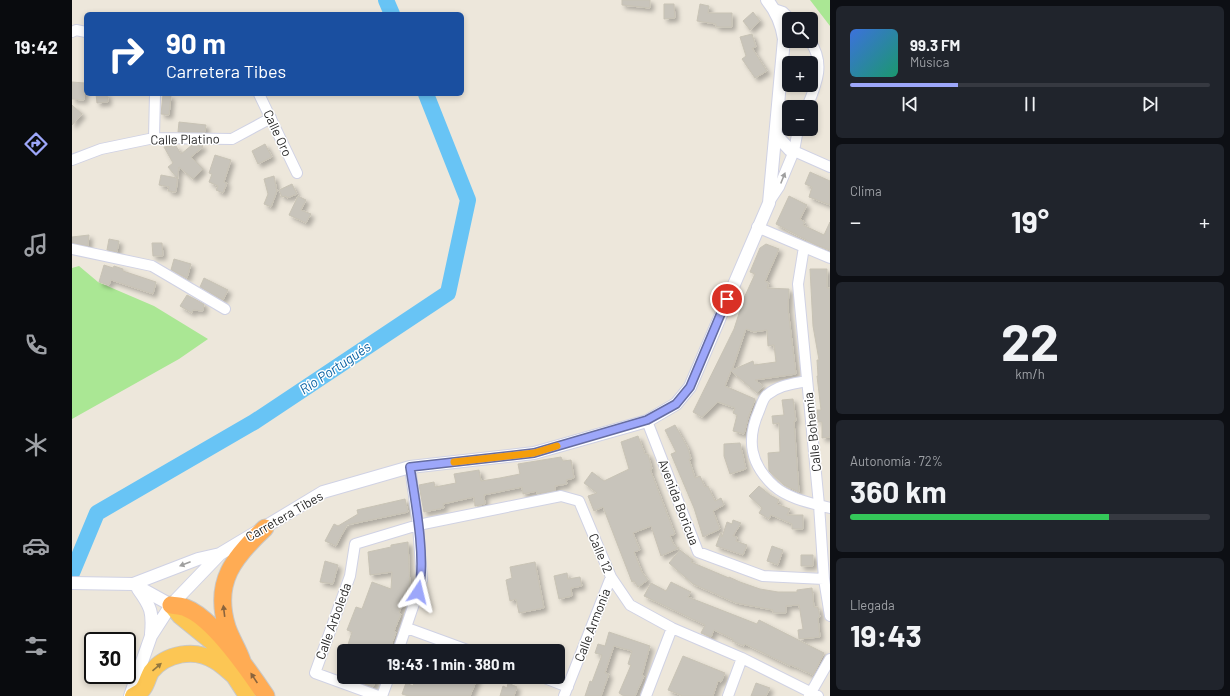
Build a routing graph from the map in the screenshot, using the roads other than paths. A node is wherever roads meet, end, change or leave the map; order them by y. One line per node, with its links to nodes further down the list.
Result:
1 (771, 4): 2 (street); 3 (street)
2 (784, 12)
3 (782, 24)
4 (72, 32): 5 (street)
5 (84, 32)
6 (784, 48): 12 (street, Carretera Tibes)
7 (813, 48): 10 (street)
8 (155, 96): 14 (street)
9 (259, 96): 11 (street, Calle Oro)
10 (810, 100)
11 (272, 118): 14 (street, Calle Platino); 18 (street, Calle Oro)
12 (776, 136): 15 (street); 19 (street, Carretera Tibes)
13 (797, 136): 15 (street)
14 (154, 138): 16 (street, Calle Platino)
15 (794, 151): 17 (street); 19 (street, one-way to 15)
16 (72, 160)
17 (830, 167)
18 (297, 173)
19 (769, 202): 20 (street, Carretera Tibes)
20 (757, 227): 21 (street); 26 (street, Carretera Tibes)
21 (804, 247): 23 (street); 25 (street, Calle Bohemia)
22 (72, 249): 24 (street)
23 (830, 258)
24 (225, 309)
25 (807, 381): 28 (street, Calle Bohemia); 28 (street)
26 (647, 420): 27 (street, Carretera Tibes); 35 (street, Avenida Boricua)
27 (410, 467): 30 (street); 31 (street, Carretera Tibes)
28 (819, 505): 29 (street); 35 (street, Calle Bohemia)
29 (830, 508)
30 (418, 525): 32 (street, Calle 12); 34 (street, Calle 12); 40 (street)
31 (265, 528): 33 (street, Carretera Tibes); 47 (highway, one-way to 31)
32 (372, 538): 56 (street, Calle Arboleda)
33 (220, 554): 37 (street, one-way to 37); 38 (street, Carretera Tibes)
34 (610, 577): 41 (street, Calle 12); 51 (street, Calle Armonia)
35 (824, 579): 39 (street, Calle Bohemia)
36 (72, 583): 37 (street)
37 (130, 583): 38 (street); 42 (street)
38 (171, 604): 42 (street, Carretera Tibes); 47 (highway); 48 (highway)
39 (830, 616)
40 (407, 628): 43 (street); 44 (street)
41 (672, 628): 45 (street, Calle 12); 58 (street)
42 (151, 636): 53 (street, Carretera Tibes)
43 (401, 644)
44 (451, 644)
45 (742, 658): 52 (street, Calle 12); 59 (street)
46 (830, 659): 52 (street)
47 (242, 661): 55 (highway, one-way to 47)
48 (234, 676): 53 (highway, one-way to 48); 54 (highway)
49 (386, 684): 57 (street)
50 (554, 684): 51 (street)
51 (566, 691)
52 (812, 695)
53 (132, 696)
54 (248, 696)
55 (266, 696)
56 (378, 696)
57 (382, 696)
58 (646, 696)
59 (728, 696)

